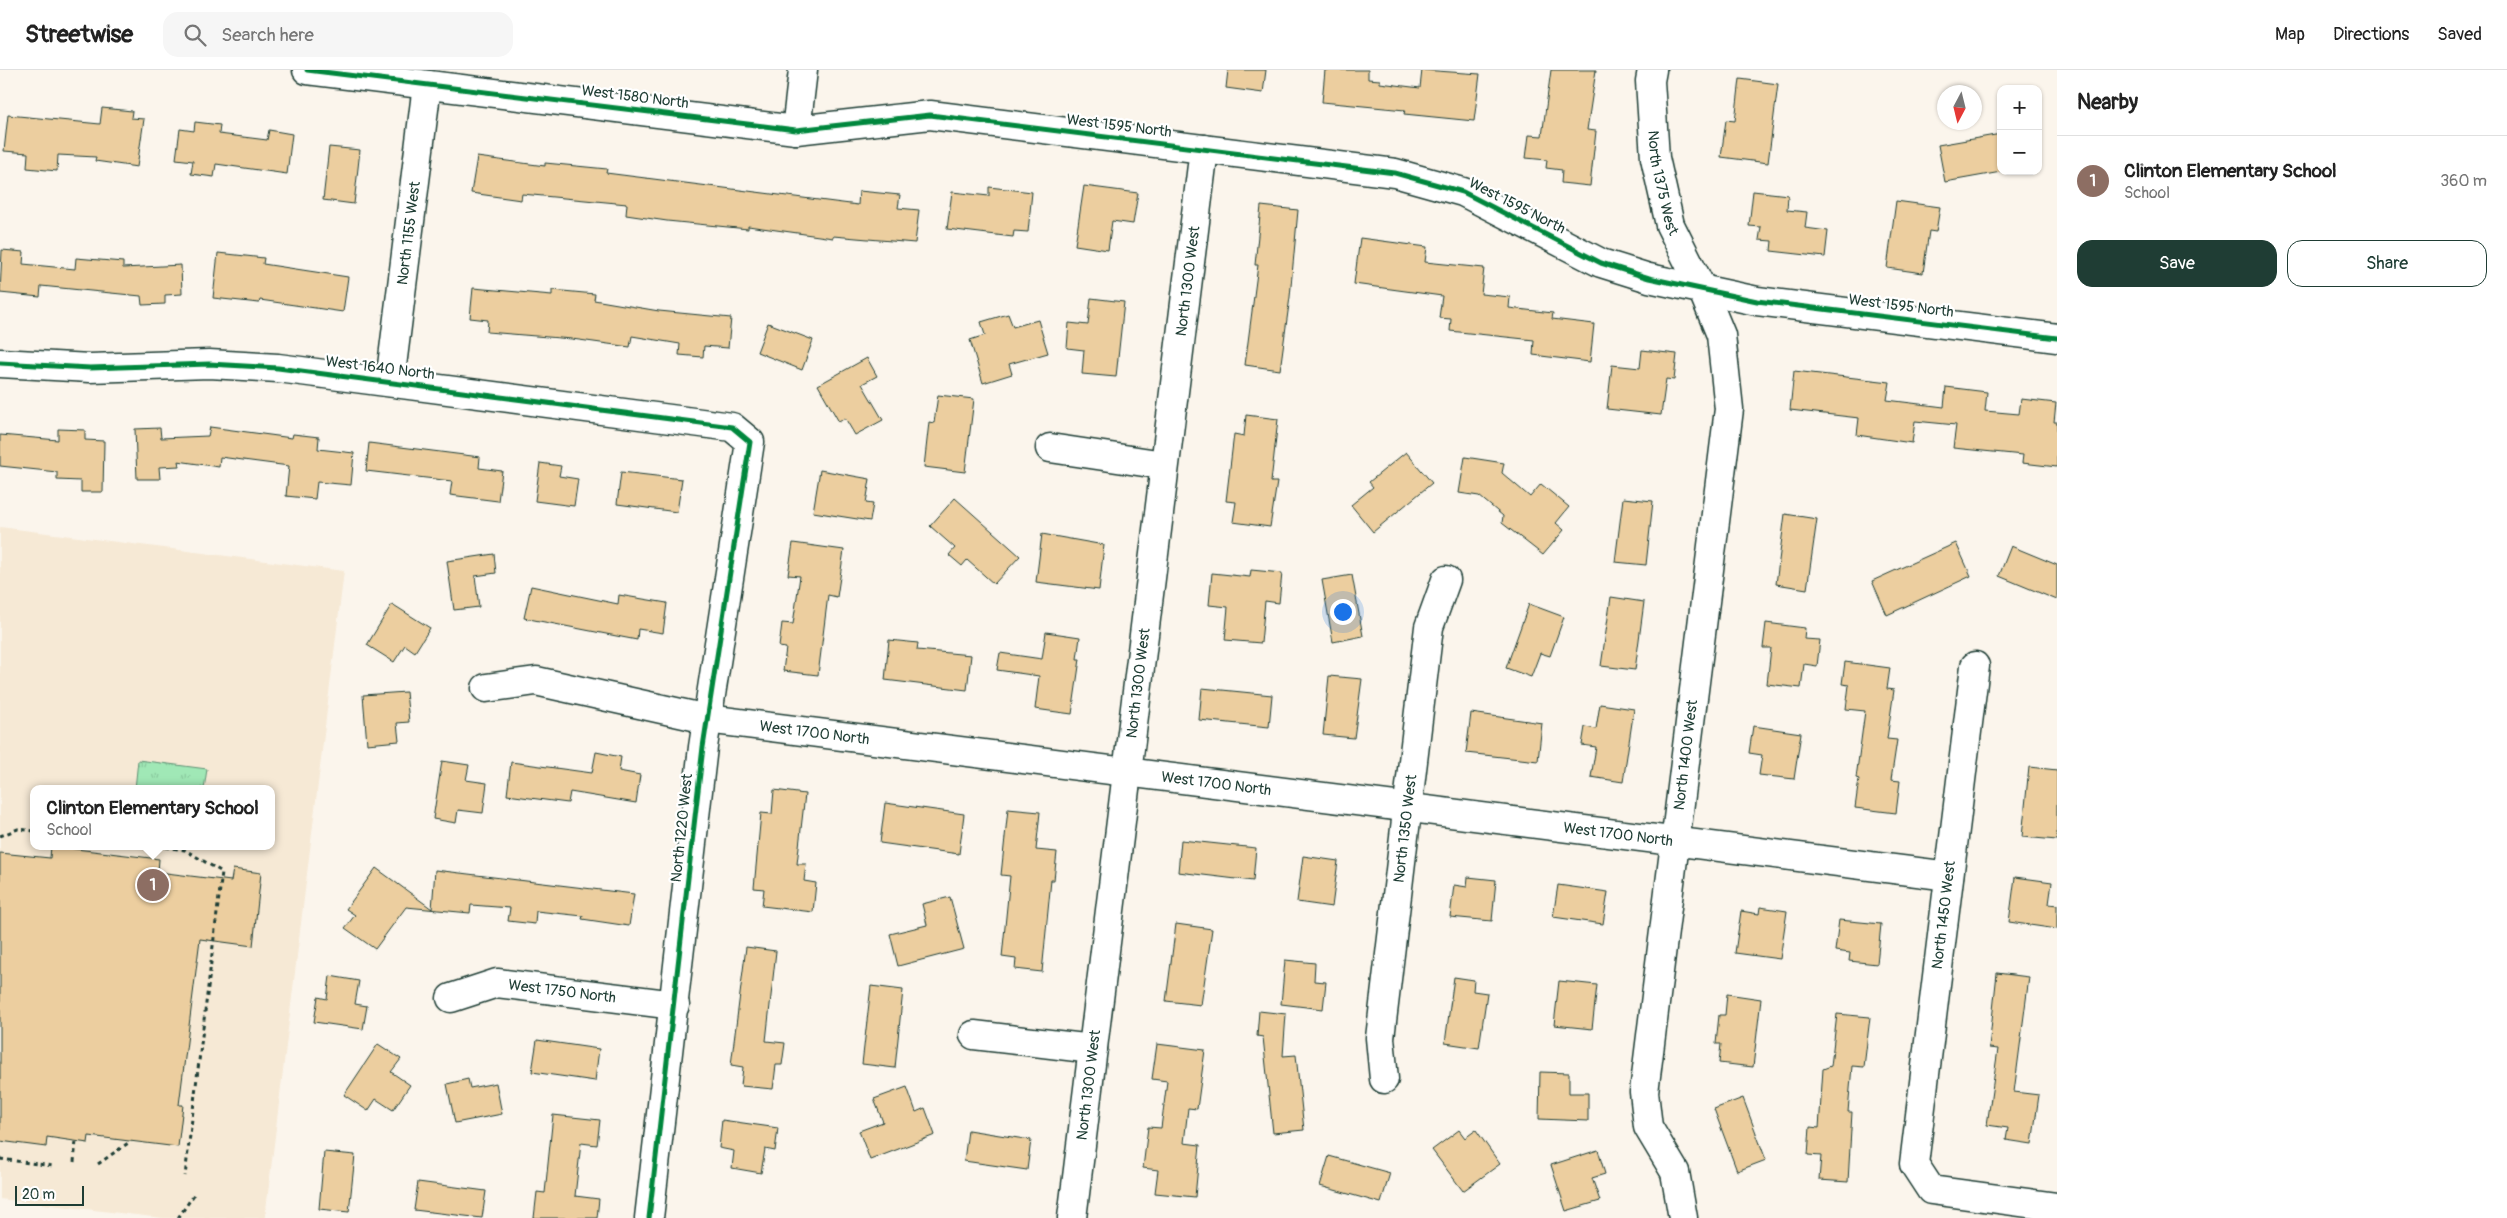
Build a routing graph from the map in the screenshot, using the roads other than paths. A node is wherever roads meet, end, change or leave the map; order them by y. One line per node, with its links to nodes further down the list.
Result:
1 (307, 70): 4 (street, West 1580 North)
2 (803, 70): 6 (street)
3 (1652, 70): 8 (street, North 1375 West)
4 (427, 85): 6 (street, West 1580 North); 11 (street, North 1155 West)
5 (930, 115): 6 (street, West 1580 North); 7 (street, West 1595 North)
6 (796, 130)
7 (1204, 149): 8 (street, West 1595 North); 14 (street, North 1300 West)
8 (1702, 289): 9 (street, West 1595 North); 21 (street, North 1400 West)
9 (2057, 338)
10 (0, 363): 11 (street, West 1640 North)
11 (390, 382): 12 (street, West 1640 North)
12 (750, 442): 18 (street, North 1220 West)
13 (1050, 448): 14 (street)
14 (1164, 465): 19 (street, North 1300 West)
15 (1446, 580): 20 (street, North 1350 West)
16 (1974, 666): 22 (street, North 1450 West)
17 (486, 688): 18 (street, West 1700 North)
18 (707, 719): 19 (street, West 1700 North); 24 (street, North 1220 West)
19 (1128, 772): 20 (street, West 1700 North); 26 (street, North 1300 West)
20 (1407, 808): 21 (street, West 1700 North); 27 (street, North 1350 West)
21 (1676, 842): 22 (street, West 1700 North); 31 (street, North 1400 West)
22 (1949, 876): 28 (street, North 1450 West)
23 (451, 998): 24 (street, West 1750 North)
24 (675, 1005): 29 (street, North 1220 West)
25 (974, 1035): 26 (street)
26 (1093, 1049): 30 (street, North 1300 West)
27 (1384, 1079)
28 (2057, 1207)
29 (649, 1218)
30 (1072, 1218)
31 (1683, 1218)

